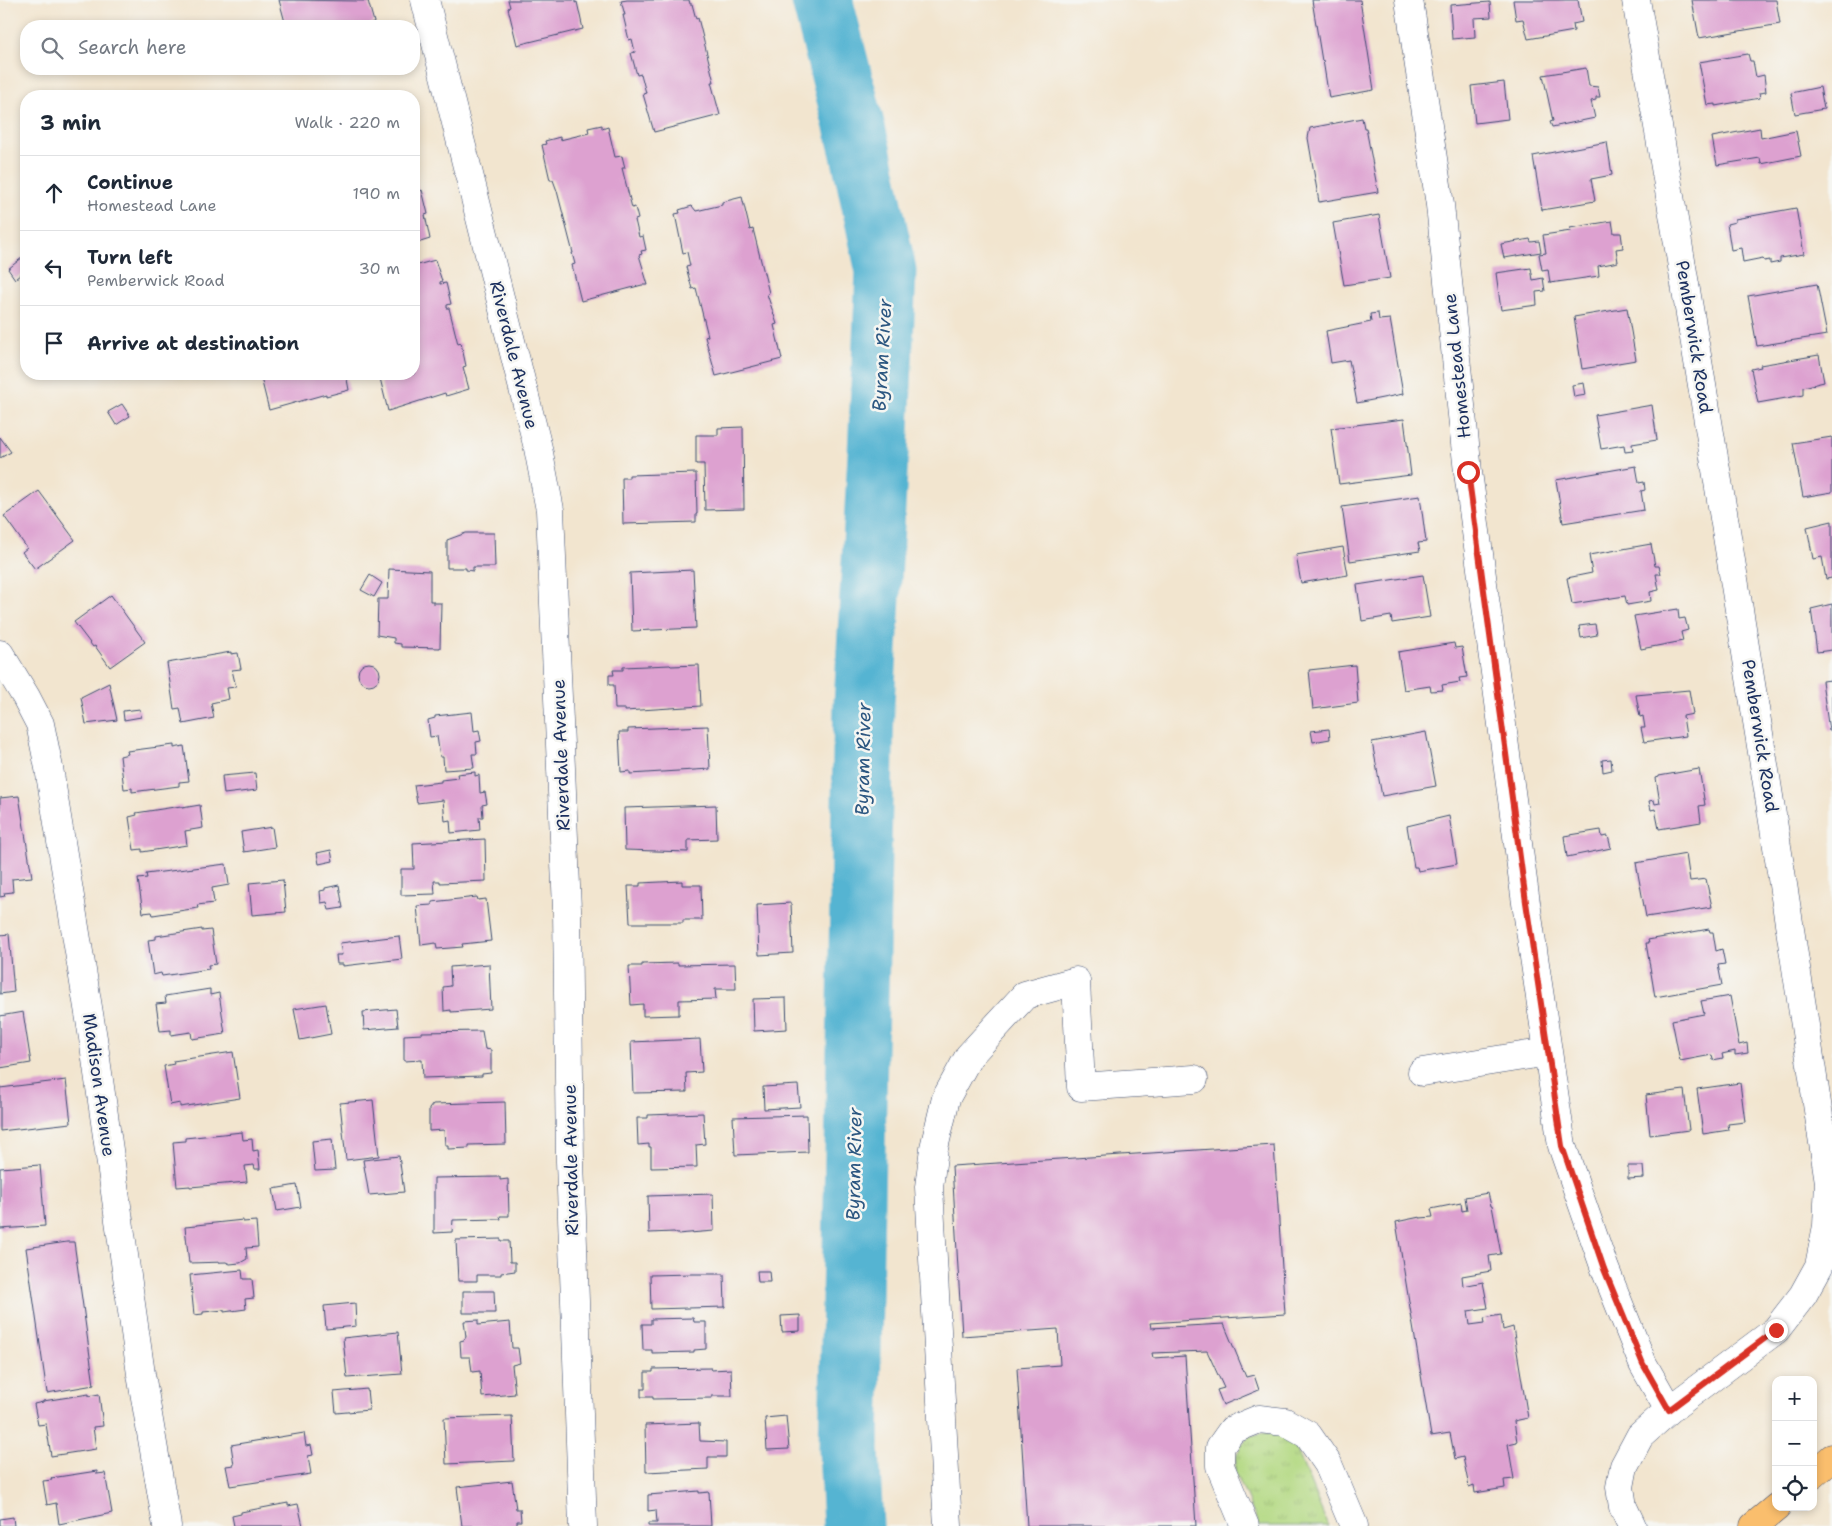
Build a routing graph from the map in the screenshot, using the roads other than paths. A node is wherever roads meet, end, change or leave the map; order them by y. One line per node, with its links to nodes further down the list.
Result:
1 (425, 0): 13 (street, Riverdale Avenue)
2 (1409, 0): 5 (street, Homestead Lane)
3 (1636, 0): 8 (street, Pemberwick Road)
4 (0, 654): 12 (street, Madison Avenue)
5 (1548, 1052): 6 (street); 8 (street, Homestead Lane)
6 (1422, 1072)
7 (1194, 1079): 14 (street)
8 (1669, 1410): 17 (street)
9 (1832, 1458): 10 (main road)
10 (1817, 1471)
11 (1772, 1511): 18 (main road)
12 (168, 1526)
13 (583, 1526)
14 (948, 1526)
15 (1246, 1526): 16 (street)
16 (1354, 1526)
17 (1632, 1526)
18 (1754, 1526)

